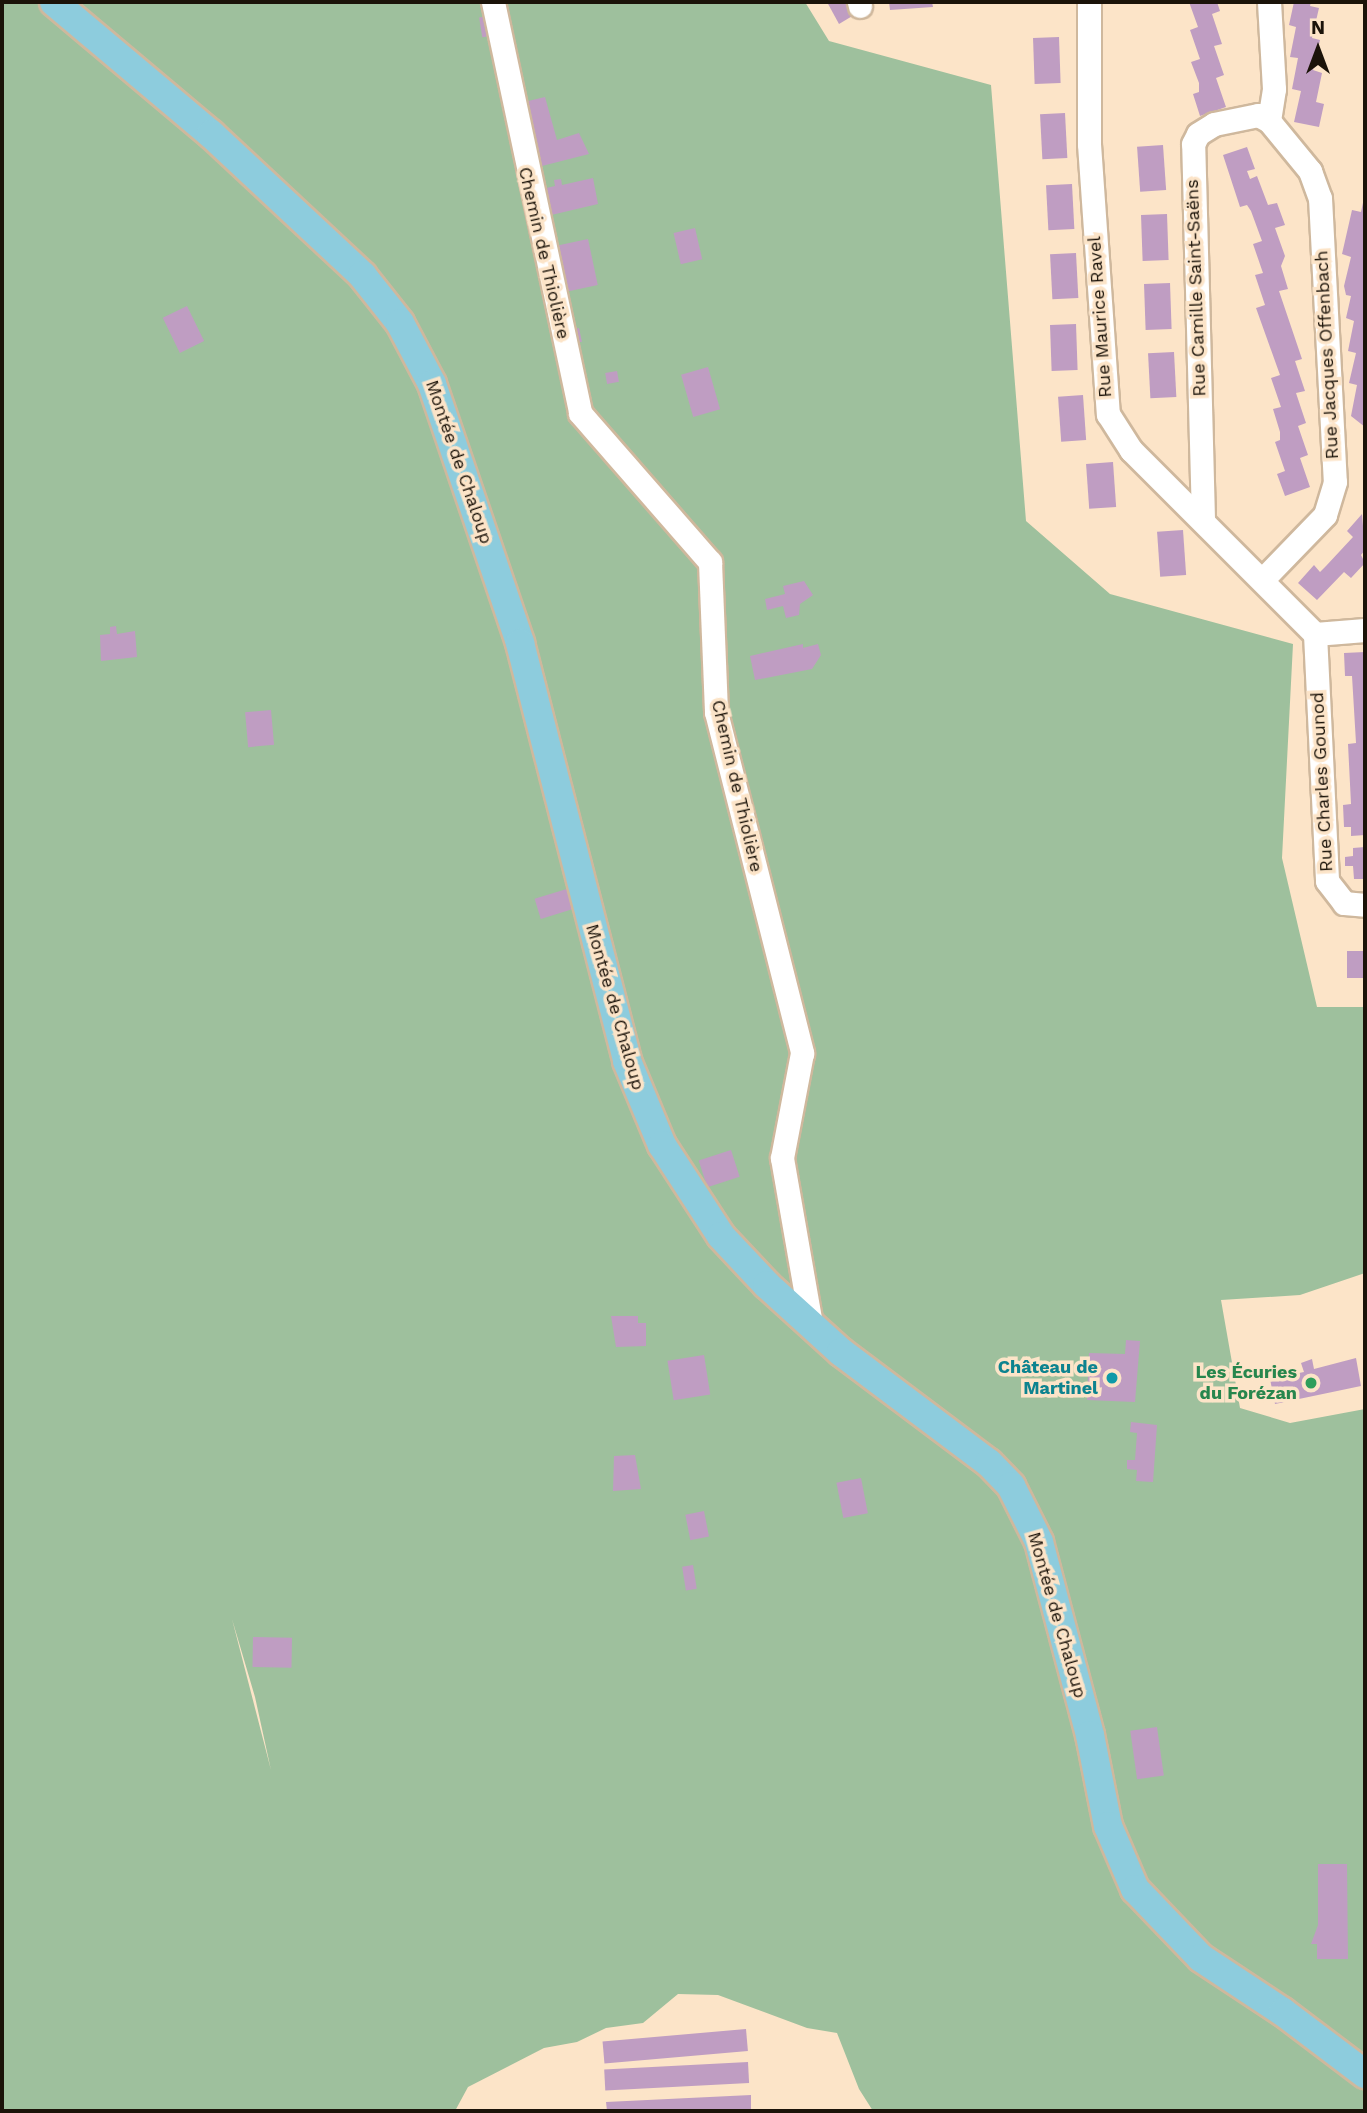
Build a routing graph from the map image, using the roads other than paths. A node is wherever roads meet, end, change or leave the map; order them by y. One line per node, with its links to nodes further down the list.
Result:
1 (54, 2): 11 (main road, Montée de Chaloup)
2 (493, 2): 11 (street, Chemin de Thiolière)
3 (1089, 2): 6 (street, Rue Maurice Ravel)
4 (1269, 2): 5 (street)
5 (1269, 121): 6 (street, Rue Camille Saint-Saëns); 7 (street, Rue Jacques Offenbach)
6 (1203, 520): 7 (street, Rue Maurice Ravel)
7 (1263, 579): 9 (street, Rue Maurice Ravel)
8 (1365, 630): 9 (street)
9 (1315, 634): 10 (street, Rue Charles Gounod)
10 (1365, 905)
11 (811, 1324): 12 (main road, Montée de Chaloup)
12 (1365, 2074)

